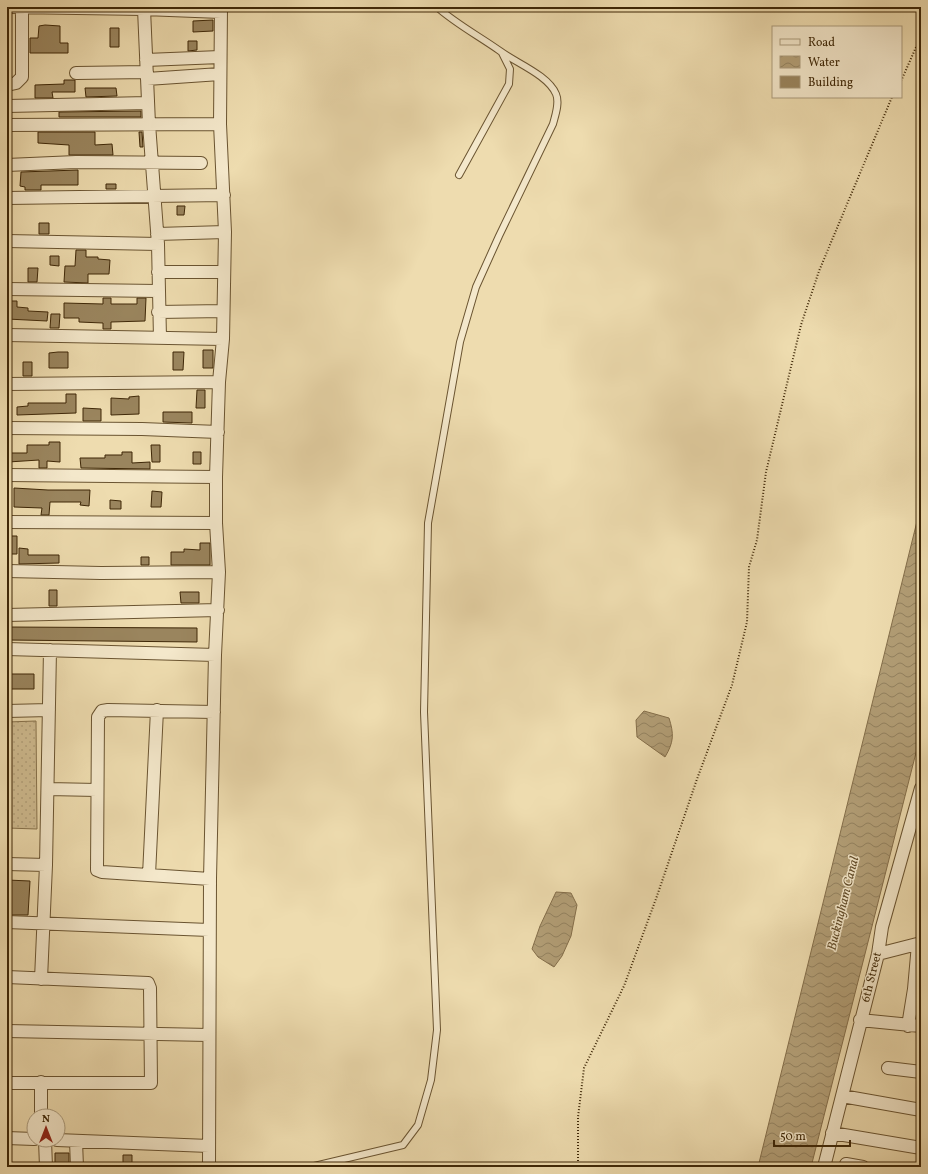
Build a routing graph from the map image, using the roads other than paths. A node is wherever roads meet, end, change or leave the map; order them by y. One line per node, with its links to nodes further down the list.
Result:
1 (10, 7): 2 (street)
2 (22, 7): 4 (street); 13 (street)
3 (437, 7): 7 (lane)
4 (114, 8): 5 (street)
5 (144, 9): 6 (street); 9 (street)
6 (221, 10): 8 (street)
7 (501, 52): 22 (lane); 96 (lane)
8 (220, 57): 9 (street); 11 (street)
9 (146, 60): 12 (street)
10 (76, 73): 12 (street)
11 (220, 74): 12 (street); 17 (street)
12 (147, 76): 14 (street)
13 (7, 85)
14 (148, 103): 15 (street); 16 (street)
15 (7, 106)
16 (149, 124): 17 (street); 18 (street); 19 (street)
17 (220, 124): 23 (street)
18 (7, 125)
19 (152, 163): 20 (street); 21 (street); 24 (street)
20 (201, 163)
21 (7, 165)
22 (459, 175)
23 (224, 194): 24 (street); 26 (street)
24 (154, 195): 25 (street); 27 (street)
25 (7, 198)
26 (225, 232): 27 (street); 30 (street)
27 (157, 239): 28 (street); 29 (street)
28 (7, 241)
29 (158, 272): 30 (street); 32 (street)
30 (224, 272): 33 (street)
31 (7, 289): 32 (street)
32 (158, 291): 34 (street)
33 (223, 311): 34 (street); 37 (street)
34 (158, 312): 36 (street)
35 (7, 335): 36 (street)
36 (160, 338): 37 (street)
37 (223, 339): 38 (street)
38 (219, 382): 39 (street); 41 (street)
39 (7, 384)
40 (7, 428): 41 (street)
41 (218, 432): 43 (street)
42 (7, 475): 43 (street)
43 (216, 477): 45 (street)
44 (7, 522): 45 (street)
45 (216, 523): 47 (street)
46 (7, 570): 47 (street)
47 (219, 572): 48 (street)
48 (218, 610): 49 (street); 52 (street)
49 (7, 615)
50 (7, 649): 51 (street)
51 (50, 650): 52 (street); 53 (street)
52 (214, 655): 56 (street)
53 (49, 710): 55 (street); 58 (street)
54 (157, 710): 56 (street); 59 (street); 62 (street)
55 (7, 711)
56 (214, 712): 63 (street)
57 (921, 788): 68 (street, 6th Street)
58 (48, 789): 59 (street); 61 (street)
59 (98, 790): 62 (street)
60 (7, 864): 61 (street)
61 (46, 865): 65 (street)
62 (150, 875): 63 (street)
63 (210, 879): 66 (street)
64 (7, 922): 65 (street)
65 (43, 923): 66 (street); 70 (street)
66 (209, 930): 76 (street)
67 (920, 943): 68 (street); 72 (street)
68 (878, 954): 71 (street, 6th Street)
69 (7, 977): 70 (street)
70 (41, 978): 75 (street)
71 (860, 1020): 72 (street); 81 (street, 6th Street)
72 (908, 1026): 73 (street)
73 (921, 1026)
74 (7, 1030): 75 (street)
75 (152, 1034): 76 (street); 79 (street)
76 (209, 1035): 89 (street)
77 (888, 1068): 78 (street)
78 (921, 1072)
79 (40, 1082): 80 (street); 82 (street)
80 (7, 1083)
81 (842, 1096): 83 (street); 84 (street, 6th Street)
82 (41, 1108)
83 (921, 1110)
84 (832, 1133): 91 (street); 97 (street, 6th Street)
85 (7, 1138): 86 (street)
86 (26, 1139)
87 (66, 1140): 88 (street)
88 (76, 1141): 89 (street); 94 (street)
89 (209, 1146): 95 (street)
90 (46, 1148): 93 (street)
91 (921, 1148)
92 (846, 1164): 98 (street)
93 (46, 1167)
94 (77, 1167)
95 (209, 1167)
96 (310, 1167)
97 (824, 1167)
98 (863, 1167)

